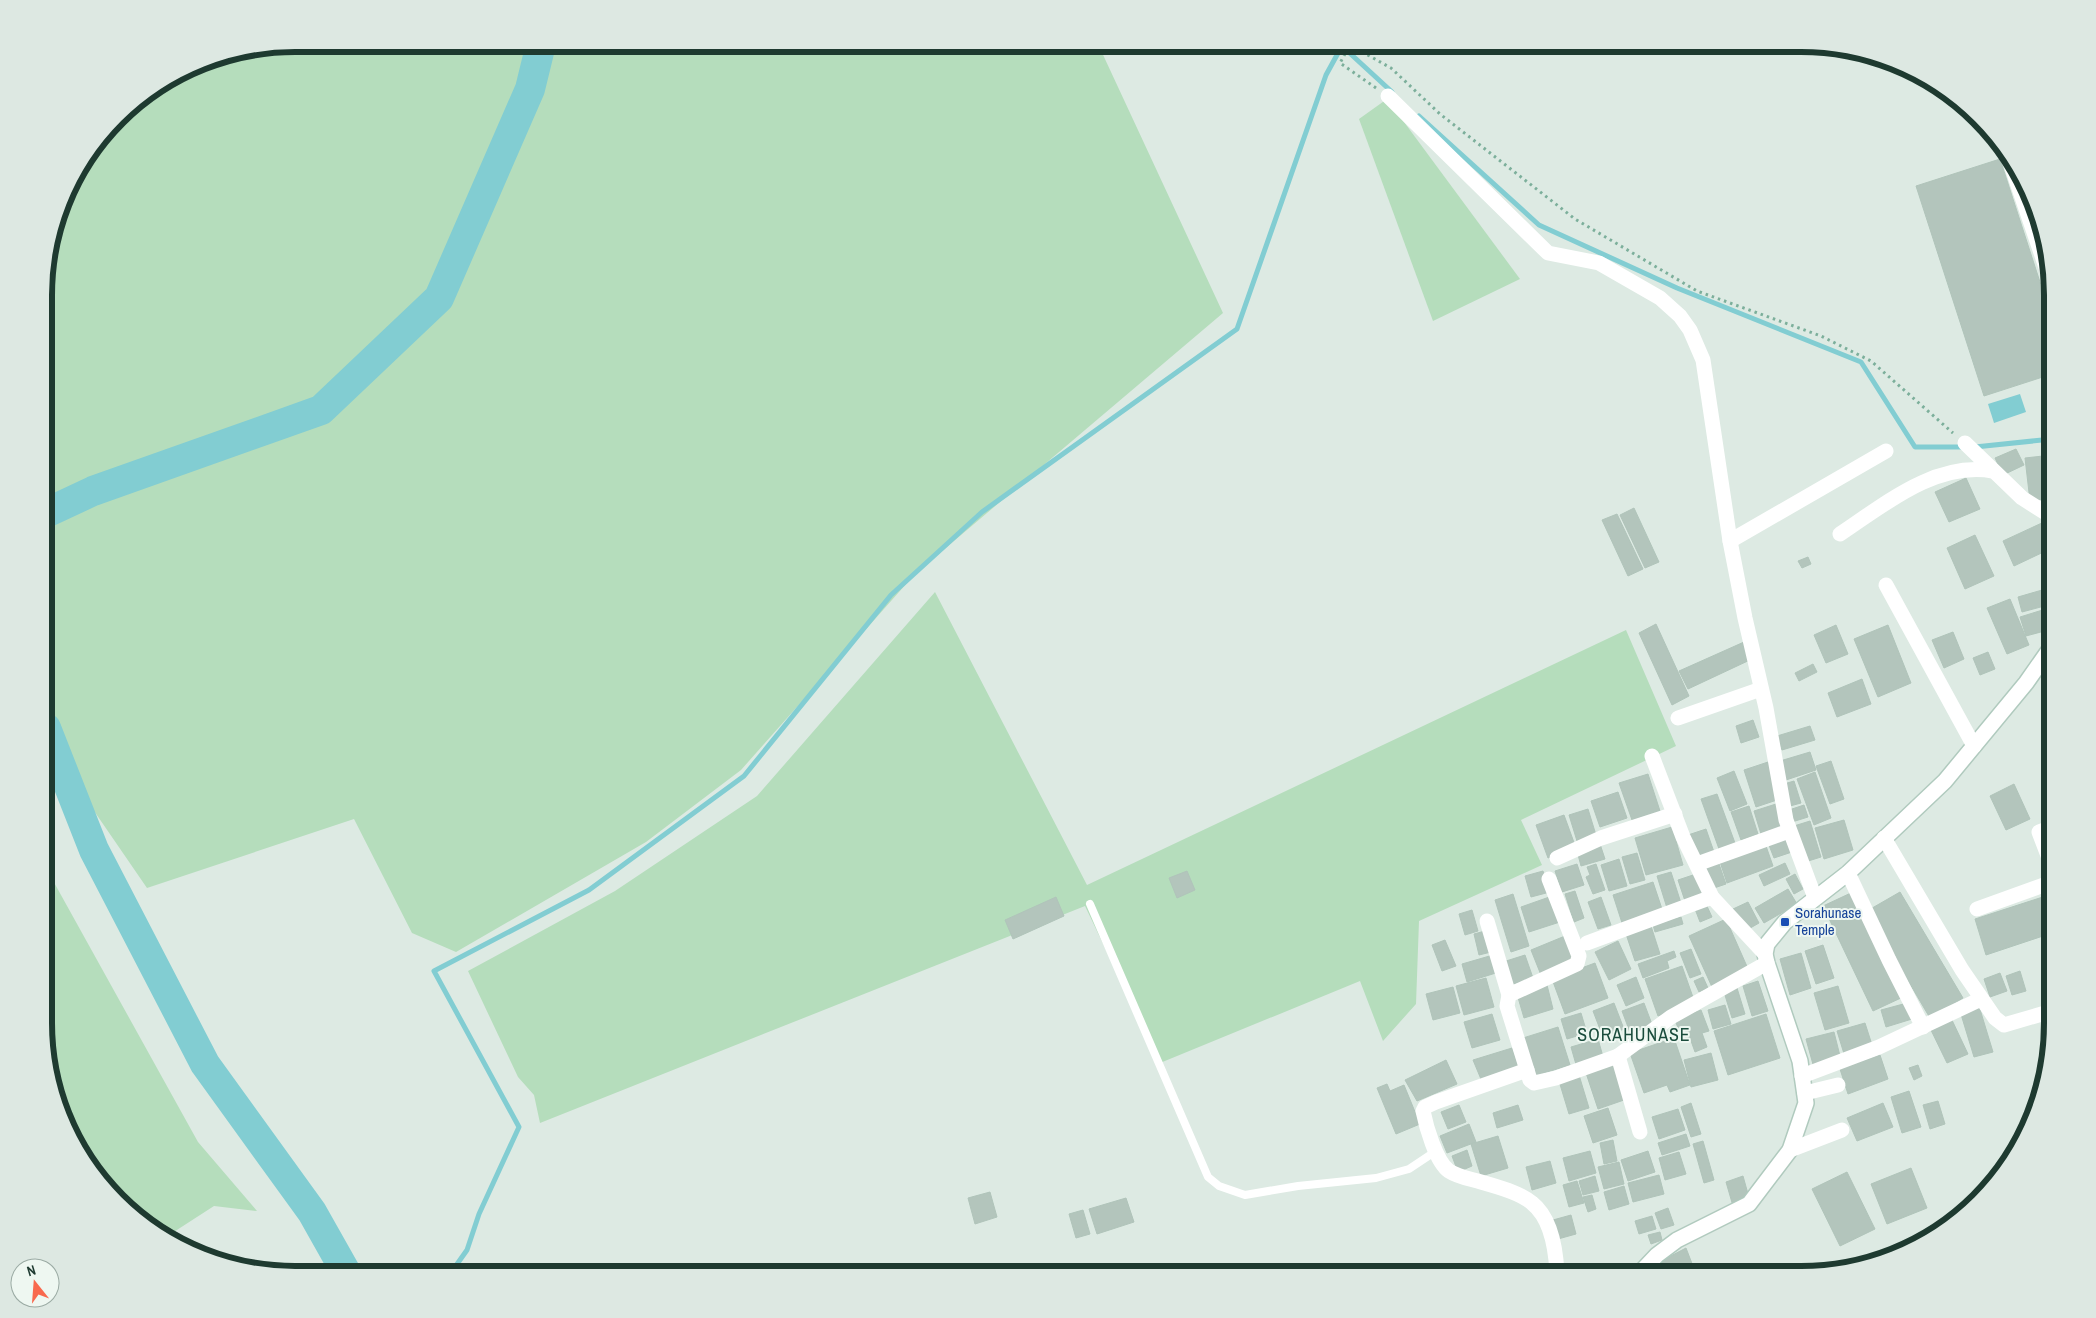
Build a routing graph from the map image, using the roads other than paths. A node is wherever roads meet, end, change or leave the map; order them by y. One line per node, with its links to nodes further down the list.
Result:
1 (1388, 96): 9 (street)
2 (2021, 194): 3 (street)
3 (2038, 244)
4 (1971, 449): 6 (street)
5 (1886, 450): 9 (street)
6 (1994, 471): 7 (street); 8 (street)
7 (2043, 511)
8 (1840, 534)
9 (1730, 541): 12 (street)
10 (1886, 584): 14 (street)
11 (2043, 658): 14 (street)
12 (1761, 689): 13 (street); 18 (street)
13 (1678, 718)
14 (1974, 746): 19 (street)
15 (1652, 756): 16 (street)
16 (1675, 814): 21 (street); 22 (street)
17 (2043, 830): 20 (street)
18 (1789, 831): 22 (street); 27 (street)
19 (1884, 838): 23 (street); 34 (street)
20 (2043, 842)
21 (1557, 858)
22 (1697, 864): 26 (street)
23 (1848, 872): 27 (street); 36 (street)
24 (1550, 879): 33 (street)
25 (2043, 885): 29 (street)
26 (1712, 897): 31 (street); 32 (street)
27 (1815, 898): 32 (street)
28 (1090, 904): 45 (lane)
29 (1977, 909)
30 (1487, 921): 33 (street)
31 (1587, 943)
32 (1766, 959): 37 (street); 39 (street)
33 (1509, 996): 38 (street)
34 (1981, 999): 35 (street); 36 (street)
35 (2043, 1014)
36 (1923, 1027): 39 (street)
37 (1618, 1056): 38 (street); 43 (street)
38 (1527, 1070): 45 (street)
39 (1802, 1076): 41 (street)
40 (1838, 1085): 41 (street)
41 (1805, 1093): 44 (street)
42 (1842, 1130): 44 (street)
43 (1640, 1132)
44 (1790, 1150): 47 (street)
45 (1436, 1151): 46 (street)
46 (1557, 1266)
47 (1647, 1266)

